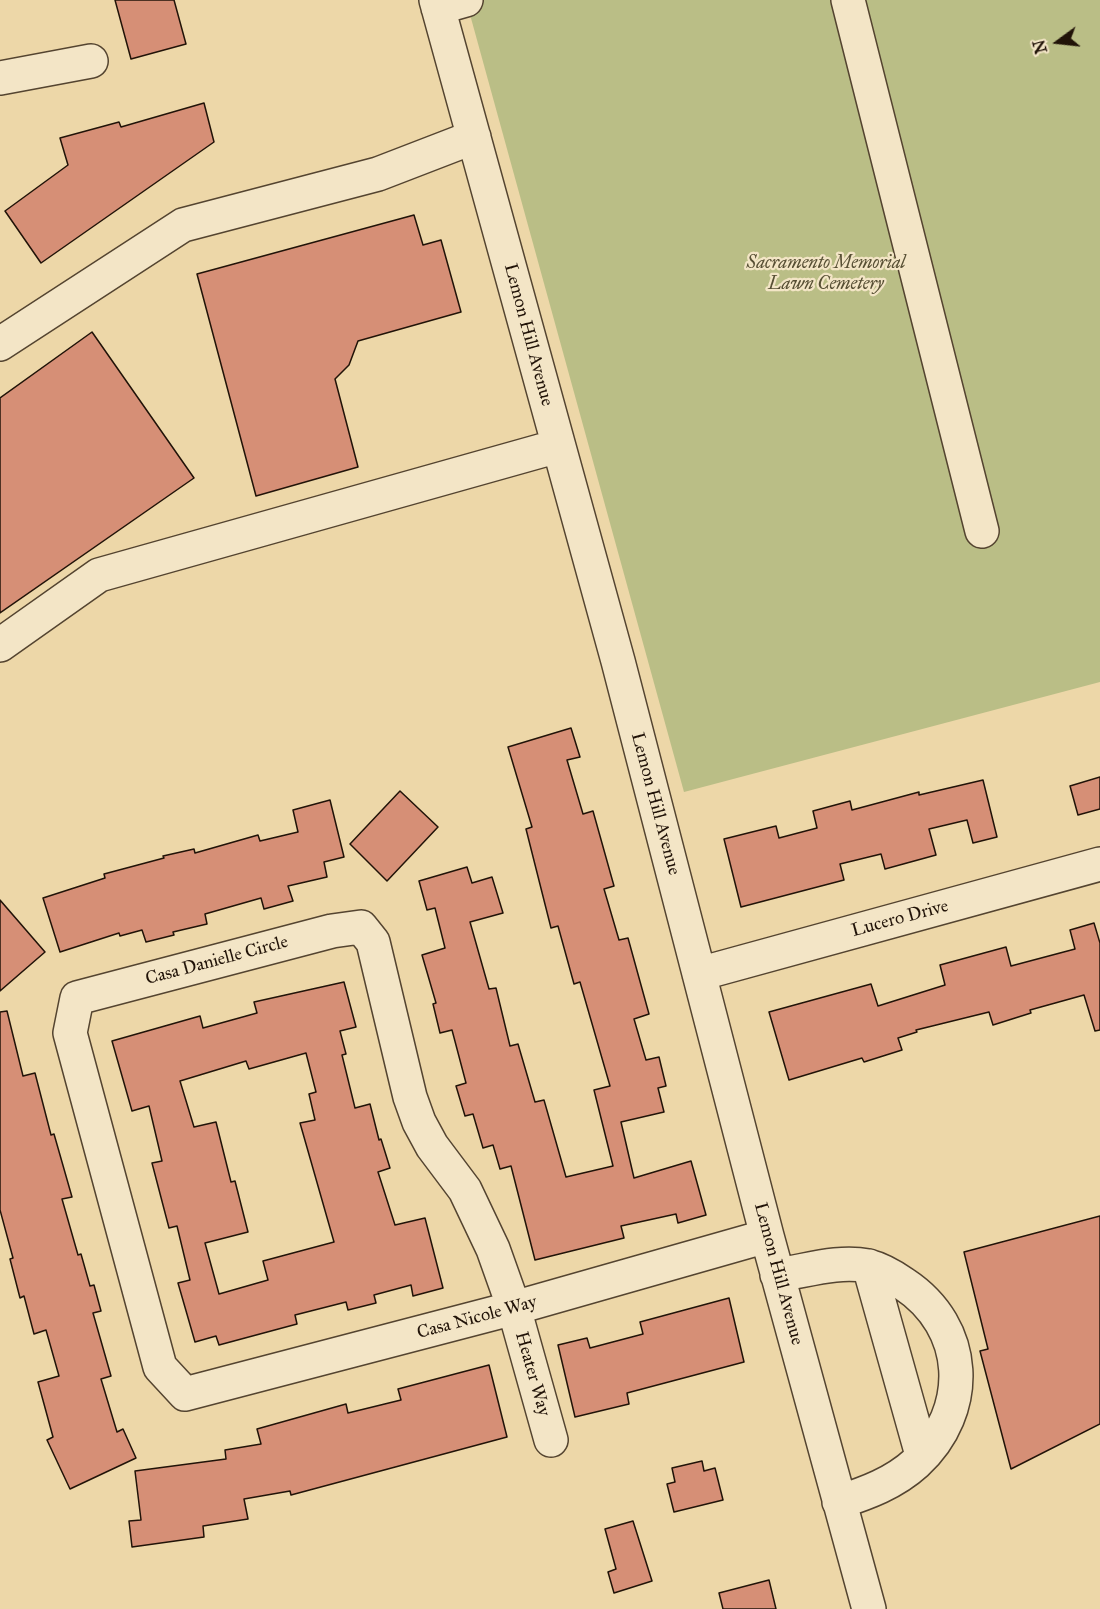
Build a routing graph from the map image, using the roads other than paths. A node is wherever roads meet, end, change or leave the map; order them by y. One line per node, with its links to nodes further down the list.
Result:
1 (848, 0): 8 (street)
2 (447, 3): 5 (street, Lemon Hill Avenue)
3 (91, 61): 4 (street)
4 (0, 78)
5 (474, 137): 6 (street); 7 (street, Lemon Hill Avenue)
6 (0, 344)
7 (558, 446): 9 (street); 11 (street, Lemon Hill Avenue)
8 (982, 531)
9 (0, 645)
10 (1100, 864): 11 (street, Lucero Drive)
11 (699, 974): 12 (street, Lemon Hill Avenue)
12 (767, 1236): 14 (street, Lemon Hill Avenue); 15 (street, Casa Nicole Way)
13 (869, 1266): 14 (street); 18 (street); 18 (street)
14 (777, 1275): 19 (street, Lemon Hill Avenue)
15 (514, 1308): 16 (street, Casa Nicole Way); 16 (street, Casa Danielle Circle); 17 (street, Heater Way)
16 (185, 1394)
17 (551, 1440)
18 (922, 1455): 19 (street)
19 (839, 1502): 20 (street, Lemon Hill Avenue)
20 (869, 1609)

